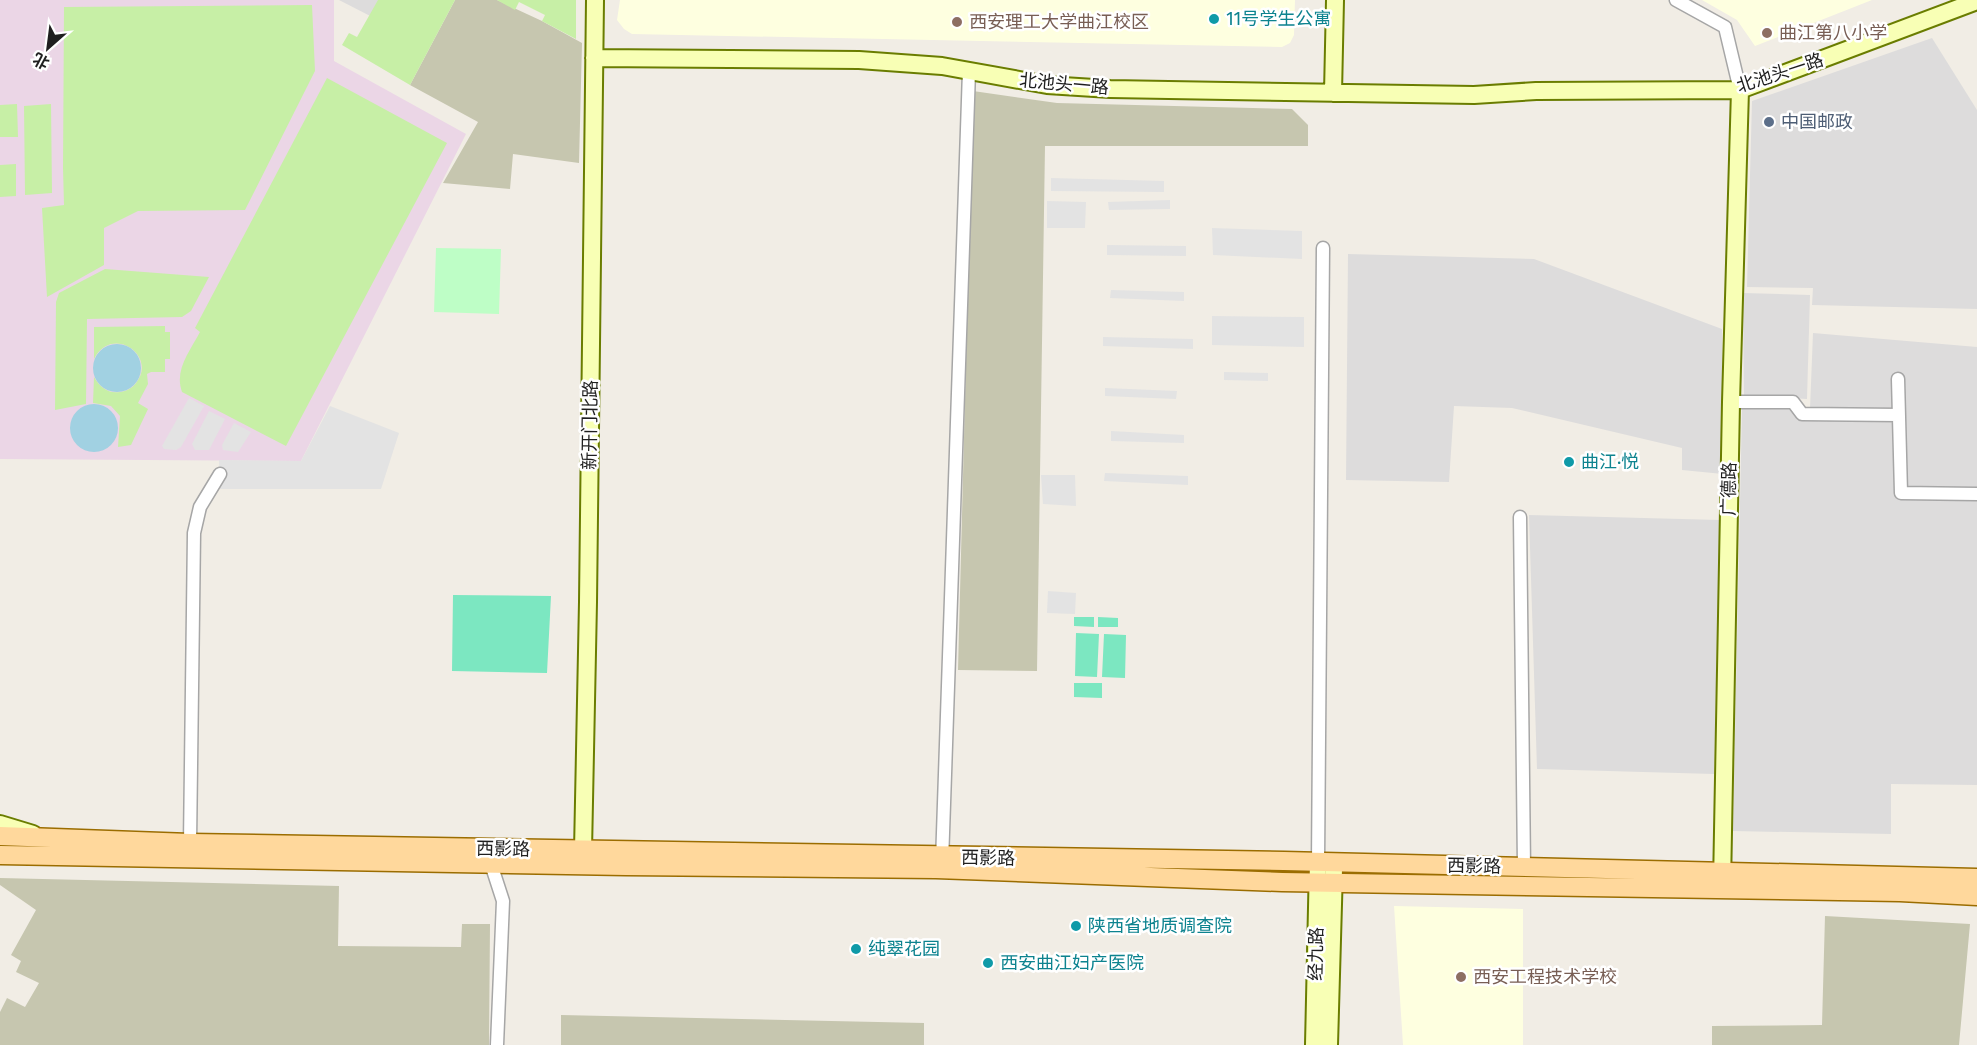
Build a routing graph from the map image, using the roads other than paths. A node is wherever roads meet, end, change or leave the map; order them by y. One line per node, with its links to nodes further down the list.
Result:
1 (595, 0): 6 (street, 新开门北路)
2 (1325, 0): 8 (street)
3 (1335, 0): 8 (street)
4 (1676, 0): 9 (street)
5 (1977, 1): 9 (street, 北池头一路)
6 (594, 53): 7 (street, 北池头一路); 8 (street, 北池头一路); 21 (street, 新开门北路)
7 (969, 71): 8 (street, 北池头一路); 24 (street)
8 (1328, 87): 9 (street, 北池头一路)
9 (1740, 90): 12 (street, 广德路)
10 (1323, 248): 23 (street)
11 (1898, 379): 13 (street)
12 (1731, 402): 13 (street); 28 (street, 广德路)
13 (1899, 415): 15 (street)
14 (220, 474): 20 (street)
15 (1977, 494)
16 (1520, 518): 26 (street)
17 (0, 824): 19 (street)
18 (0, 836): 19 (main road, 西影路)
19 (42, 837): 20 (main road, 西影路)
20 (190, 843): 21 (main road, 西影路)
21 (583, 851): 24 (main road, 西影路)
22 (4, 855): 25 (main road, 西影路)
23 (1326, 862): 24 (main road, 西影路); 26 (main road, 西影路); 29 (street, 经九路)
24 (942, 863): 25 (main road, 西影路); 29 (main road, 西影路)
25 (491, 864): 31 (street)
26 (1524, 867): 28 (main road, 西影路)
27 (1977, 879): 28 (main road, 西影路)
28 (1722, 881): 29 (main road, 西影路); 30 (main road, 西影路)
29 (1326, 883): 32 (street, 经九路); 33 (street, 经九路)
30 (1977, 896)
31 (497, 1045)
32 (1314, 1045)
33 (1329, 1045)

